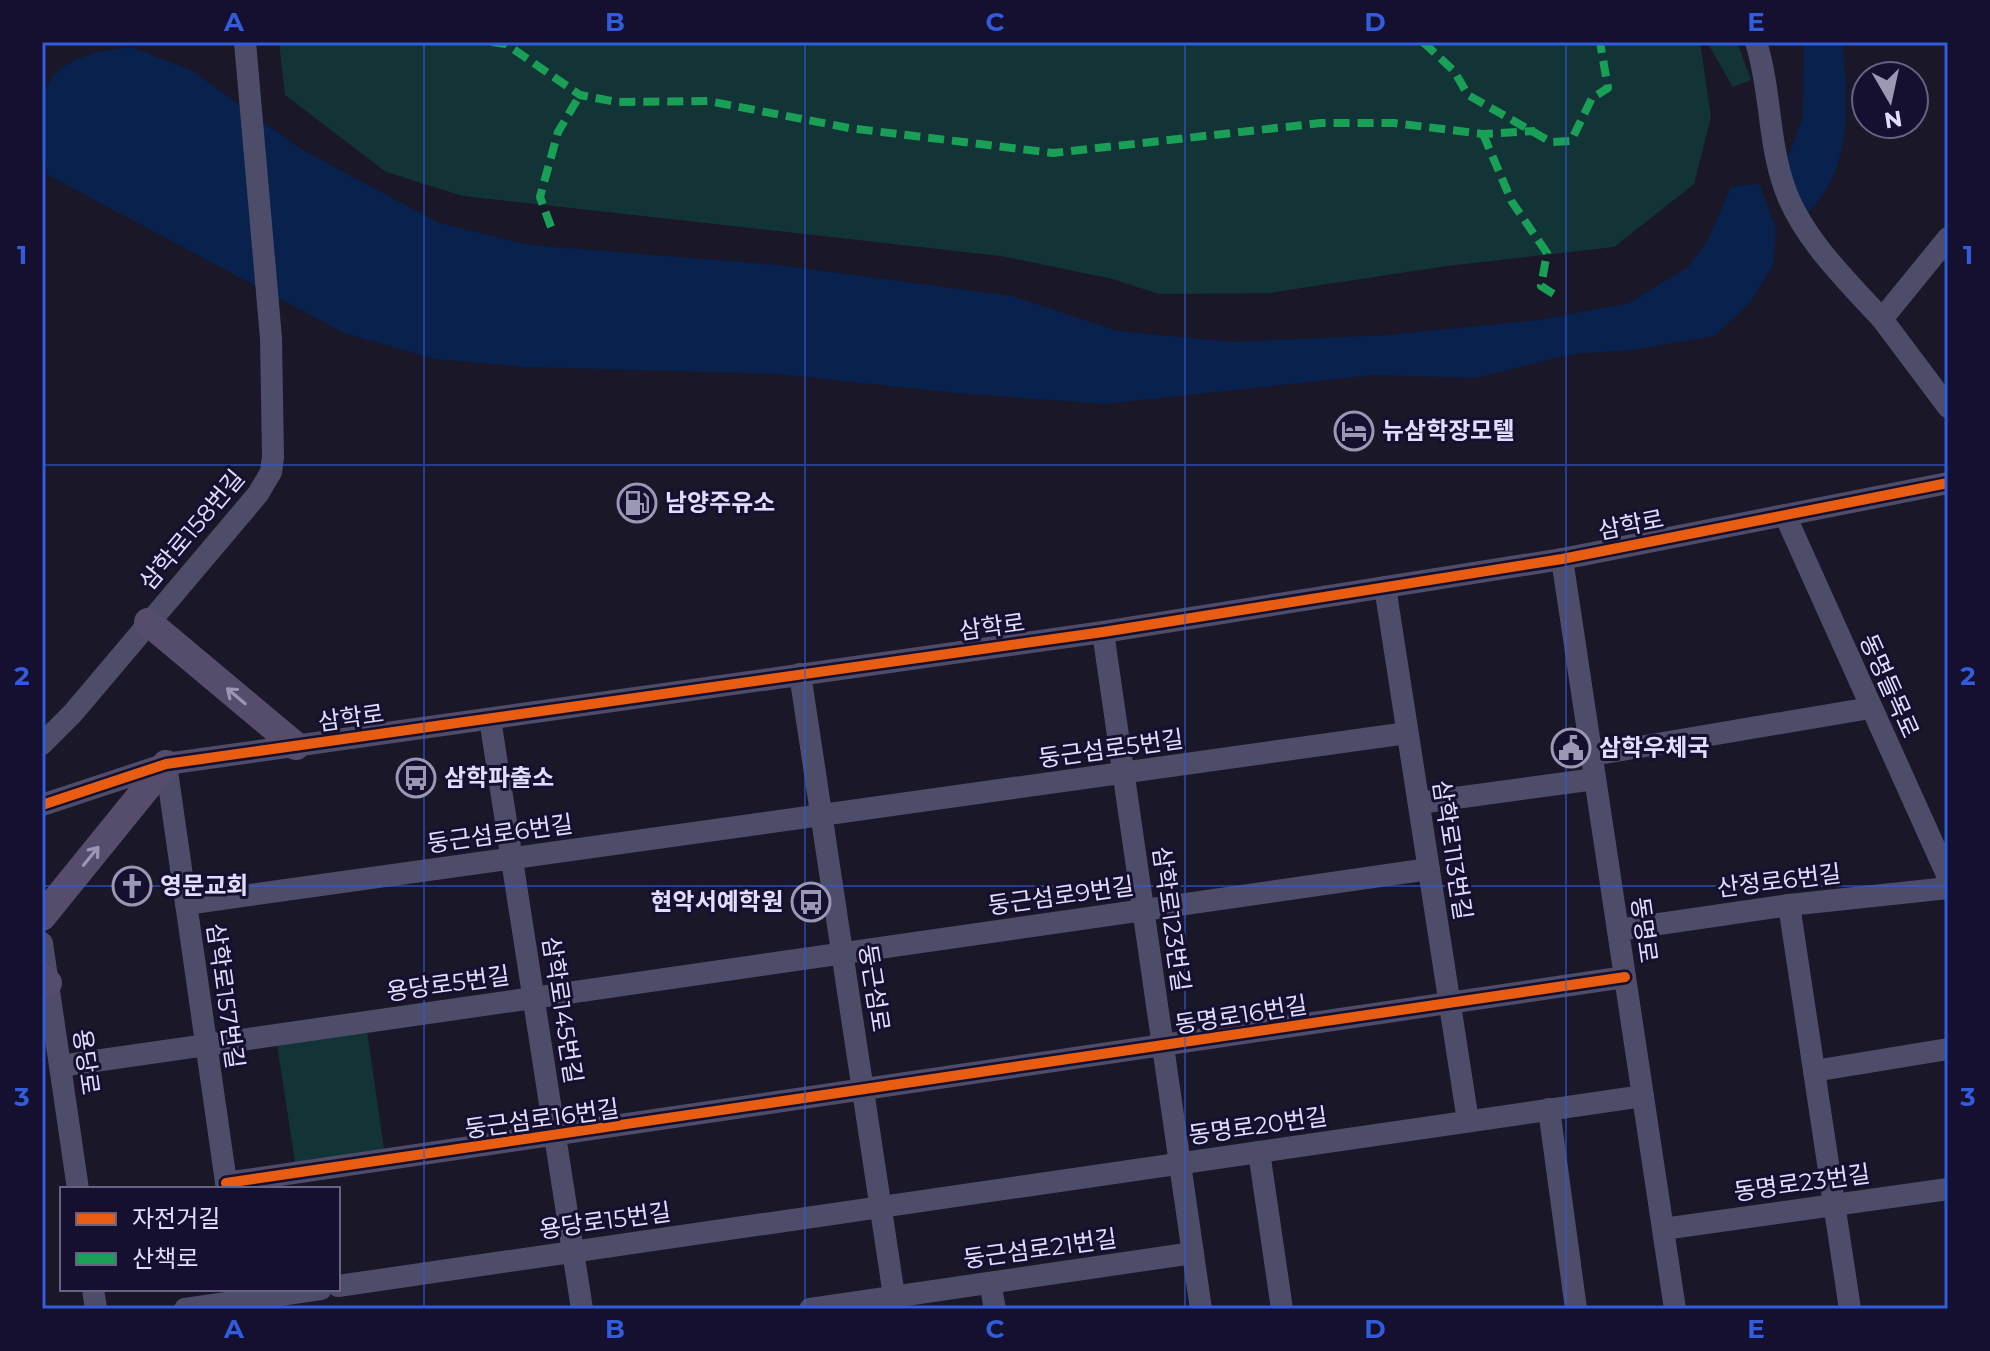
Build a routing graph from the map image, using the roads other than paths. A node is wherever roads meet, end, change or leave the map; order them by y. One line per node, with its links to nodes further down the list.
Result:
1 (245, 42): 10 (street, 삼학로158번길)
2 (1756, 42): 4 (street)
3 (1948, 238): 4 (street)
4 (1882, 319): 5 (street)
5 (1948, 407)
6 (1948, 483): 7 (street, 삼학로)
7 (1785, 515): 8 (street, 삼학로); 13 (street, 동명들목로)
8 (1562, 559): 9 (street, 삼학로); 18 (street, 동명로)
9 (1385, 587): 11 (street, 삼학로); 15 (street, 삼학로113번길)
10 (148, 622): 16 (street, 삼학로158번길); 17 (main road, one-way to 10)
11 (1103, 632): 12 (street, 삼학로); 20 (street, 삼학로123번길)
12 (800, 674): 14 (street, 삼학로); 24 (street, 둥근섬로)
13 (1870, 708): 18 (street); 27 (street, 동명들목로)
14 (490, 719): 17 (street, 삼학로); 25 (street, 삼학로145번길)
15 (1407, 733): 20 (street, 둥근섬로5번길); 22 (street, 삼학로113번길)
16 (42, 744)
17 (296, 746): 19 (street, 삼학로)
18 (1592, 755): 21 (street, 동명로)
19 (166, 764): 23 (street, 삼학로); 29 (street, 삼학로157번길); 32 (main road, one-way to 19)
20 (1123, 773): 24 (street, 둥근섬로5번길); 31 (street, 삼학로123번길)
21 (1595, 779): 22 (street); 33 (street, 동명로)
22 (1419, 803): 26 (street, 삼학로113번길)
23 (42, 805)
24 (821, 815): 25 (street, 둥근섬로6번길); 35 (street, 둥근섬로)
25 (512, 858): 29 (street, 둥근섬로6번길); 38 (street, 삼학로145번길)
26 (1429, 869): 31 (street, 둥근섬로9번길); 39 (street, 삼학로113번길)
27 (1948, 877)
28 (1948, 888): 30 (street, 산정로6번길)
29 (186, 904): 40 (street, 삼학로157번길)
30 (1789, 905): 33 (street, 산정로6번길); 44 (street)
31 (1143, 910): 35 (street, 둥근섬로9번길); 41 (street, 삼학로123번길)
32 (42, 917)
33 (1618, 930): 36 (street, 동명로)
34 (42, 943): 37 (street, 용당로)
35 (842, 954): 38 (street, 용당로5번길); 45 (street, 둥근섬로)
36 (1625, 977): 39 (street, 동명로16번길); 46 (street, 동명로)
37 (45, 980): 43 (street, 용당로)
38 (534, 998): 40 (street, 용당로5번길); 49 (street, 삼학로145번길)
39 (1450, 1004): 41 (street, 동명로16번길); 48 (street, 삼학로113번길)
40 (206, 1045): 43 (street, 용당로5번길); 52 (street, 삼학로157번길)
41 (1163, 1047): 45 (street, 동명로16번길); 51 (street, 삼학로123번길)
42 (1948, 1049): 44 (street)
43 (60, 1066): 53 (street, 용당로)
44 (1814, 1071): 55 (street)
45 (863, 1091): 49 (street, 둥근섬로16번길); 56 (street, 둥근섬로)
46 (1643, 1096): 47 (street, 동명로20번길); 57 (street, 동명로)
47 (1549, 1109): 48 (street, 동명로20번길); 71 (street)
48 (1468, 1121): 50 (street, 동명로20번길)
49 (556, 1137): 52 (street, 둥근섬로16번길); 58 (street, 삼학로145번길)
50 (1259, 1152): 51 (street, 동명로20번길); 70 (street)
51 (1180, 1163): 56 (street, 동명로20번길); 59 (street, 삼학로123번길)
52 (226, 1186)
53 (78, 1187)
54 (1948, 1189): 55 (street, 동명로23번길)
55 (1835, 1204): 57 (street, 동명로23번길); 73 (street)
56 (881, 1207): 58 (street, 용당로15번길); 64 (street, 둥근섬로)
57 (1663, 1229): 72 (street, 동명로)
58 (574, 1252): 61 (street, 용당로15번길); 66 (street, 삼학로145번길)
59 (1193, 1253): 60 (street, 둥근섬로21번길); 69 (street, 삼학로123번길)
60 (990, 1283): 64 (street, 둥근섬로21번길); 68 (street)
61 (340, 1286)
62 (305, 1291): 63 (street)
63 (242, 1299): 65 (street)
64 (895, 1303): 67 (street, 둥근섬로21번길)
65 (185, 1309)
66 (582, 1309)
67 (810, 1309)
68 (995, 1309)
69 (1201, 1309)
70 (1282, 1309)
71 (1576, 1309)
72 (1675, 1309)
73 (1850, 1309)

